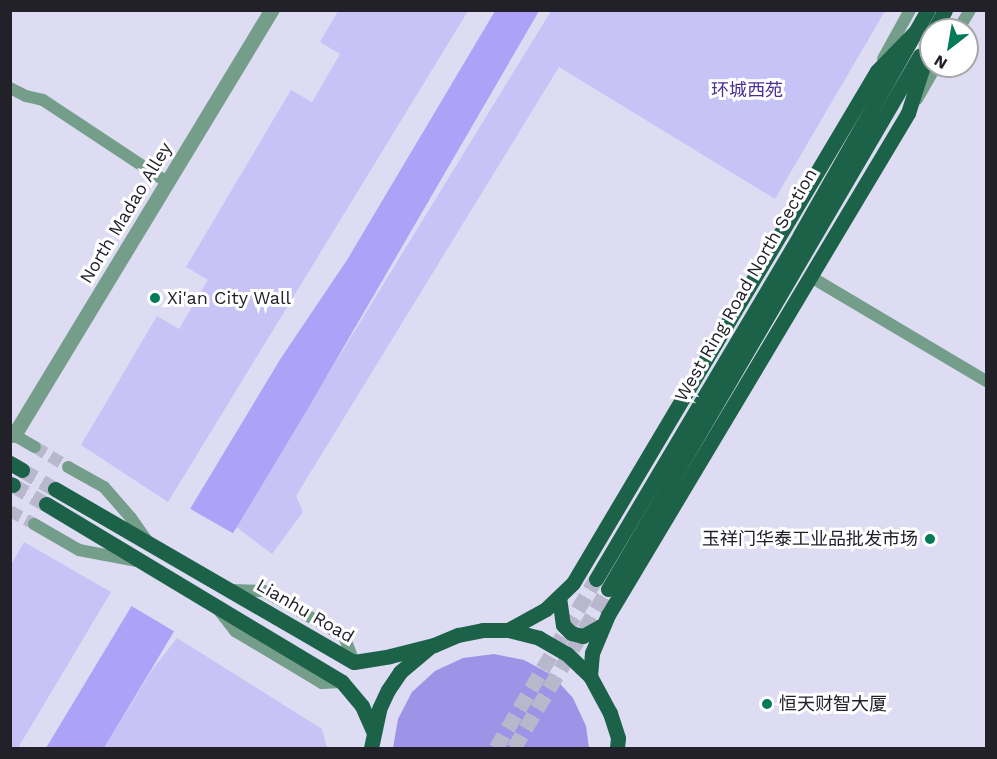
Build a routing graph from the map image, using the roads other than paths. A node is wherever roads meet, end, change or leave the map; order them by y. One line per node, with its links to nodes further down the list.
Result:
1 (271, 10): 11 (street, North Madao Alley)
2 (910, 10): 6 (street)
3 (919, 40): 6 (main road)
4 (919, 49): 22 (main road, West Ring Road North Section)
5 (919, 51): 23 (main road, West Ring Road North Section)
6 (877, 71): 25 (main road)
7 (919, 72): 10 (main road)
8 (929, 78): 10 (street)
9 (10, 88): 11 (street)
10 (908, 113): 12 (main road)
11 (167, 182): 14 (street, North Madao Alley)
12 (811, 278): 13 (street); 27 (main road)
13 (987, 381)
14 (12, 435): 15 (street)
15 (35, 447)
16 (68, 467): 20 (street)
17 (55, 489): 20 (main road)
18 (46, 504): 21 (main road)
19 (34, 524): 21 (street)
20 (148, 543): 24 (main road, Lianhu Road)
21 (138, 561): 26 (main road)
22 (596, 579)
23 (608, 589)
24 (228, 590): 30 (main road, Lianhu Road); 31 (street)
25 (559, 597): 27 (main road); 28 (main road)
26 (218, 608): 32 (main road); 34 (street)
27 (603, 625): 33 (main road)
28 (508, 630): 29 (main road); 33 (main road)
29 (434, 645): 31 (main road, Lianhu Road); 35 (main road)
30 (336, 652): 31 (main road, Lianhu Road); 32 (main road)
31 (354, 662)
32 (323, 671): 34 (main road)
33 (590, 676): 36 (main road)
34 (342, 682): 35 (main road)
35 (373, 730): 37 (main road)
36 (620, 745)
37 (371, 748)

